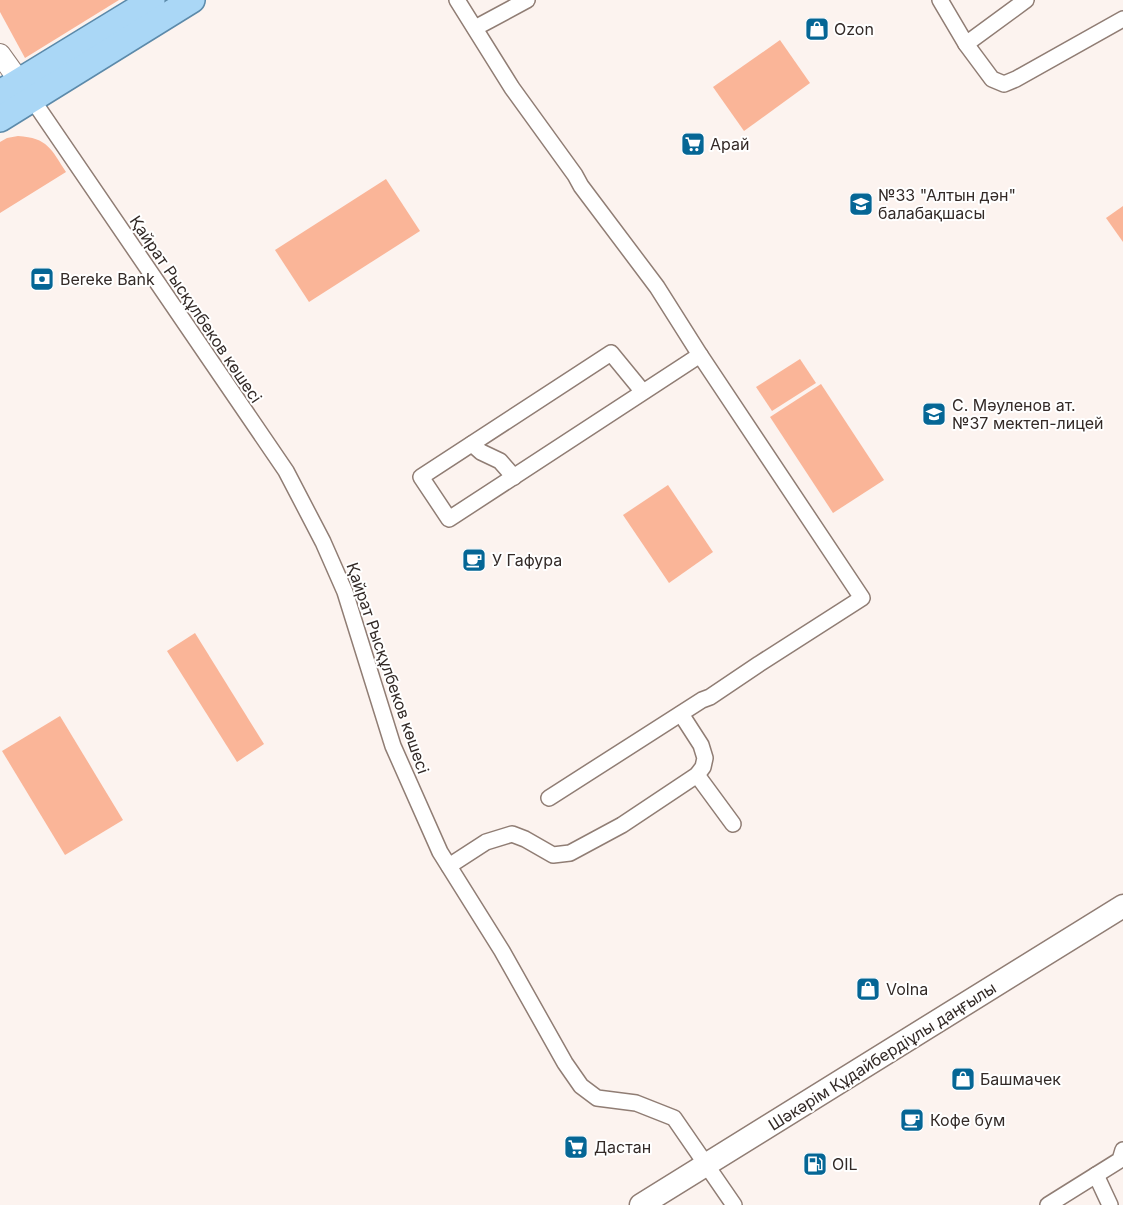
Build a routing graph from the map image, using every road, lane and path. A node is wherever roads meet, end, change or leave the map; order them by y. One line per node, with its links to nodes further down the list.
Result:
1 (152, 0): 11 (main road)
2 (192, 0): 11 (main road)
3 (457, 0): 8 (street)
4 (527, 0): 8 (street)
5 (940, 0): 9 (street)
6 (1026, 0): 9 (street)
7 (1123, 19): 9 (street)
8 (476, 28): 13 (street)
9 (966, 44)
10 (0, 54): 11 (street)
11 (17, 91): 12 (main road); 21 (street, Қайрат Рысқұлбеков көшесі)
12 (0, 119)
13 (700, 355): 14 (street); 17 (street)
14 (643, 392): 15 (street); 16 (street)
15 (472, 444): 16 (street); 16 (street)
16 (514, 477)
17 (681, 714): 18 (street); 19 (street)
18 (697, 775): 20 (street); 21 (street)
19 (548, 798)
20 (733, 824)
21 (449, 866): 24 (street, Қайрат Рысқұлбеков көшесі)
22 (1123, 906): 24 (main road, Шәкәрім Құдайбердіұлы даңғылы)
23 (1123, 1150): 25 (street)
24 (706, 1165): 26 (main road, Шәкәрім Құдайбердіұлы даңғылы); 27 (street, Қайрат Рысқұлбеков көшесі)
25 (1096, 1175): 28 (street); 29 (street)
26 (641, 1205)
27 (734, 1205)
28 (1048, 1205)
29 (1110, 1205)

